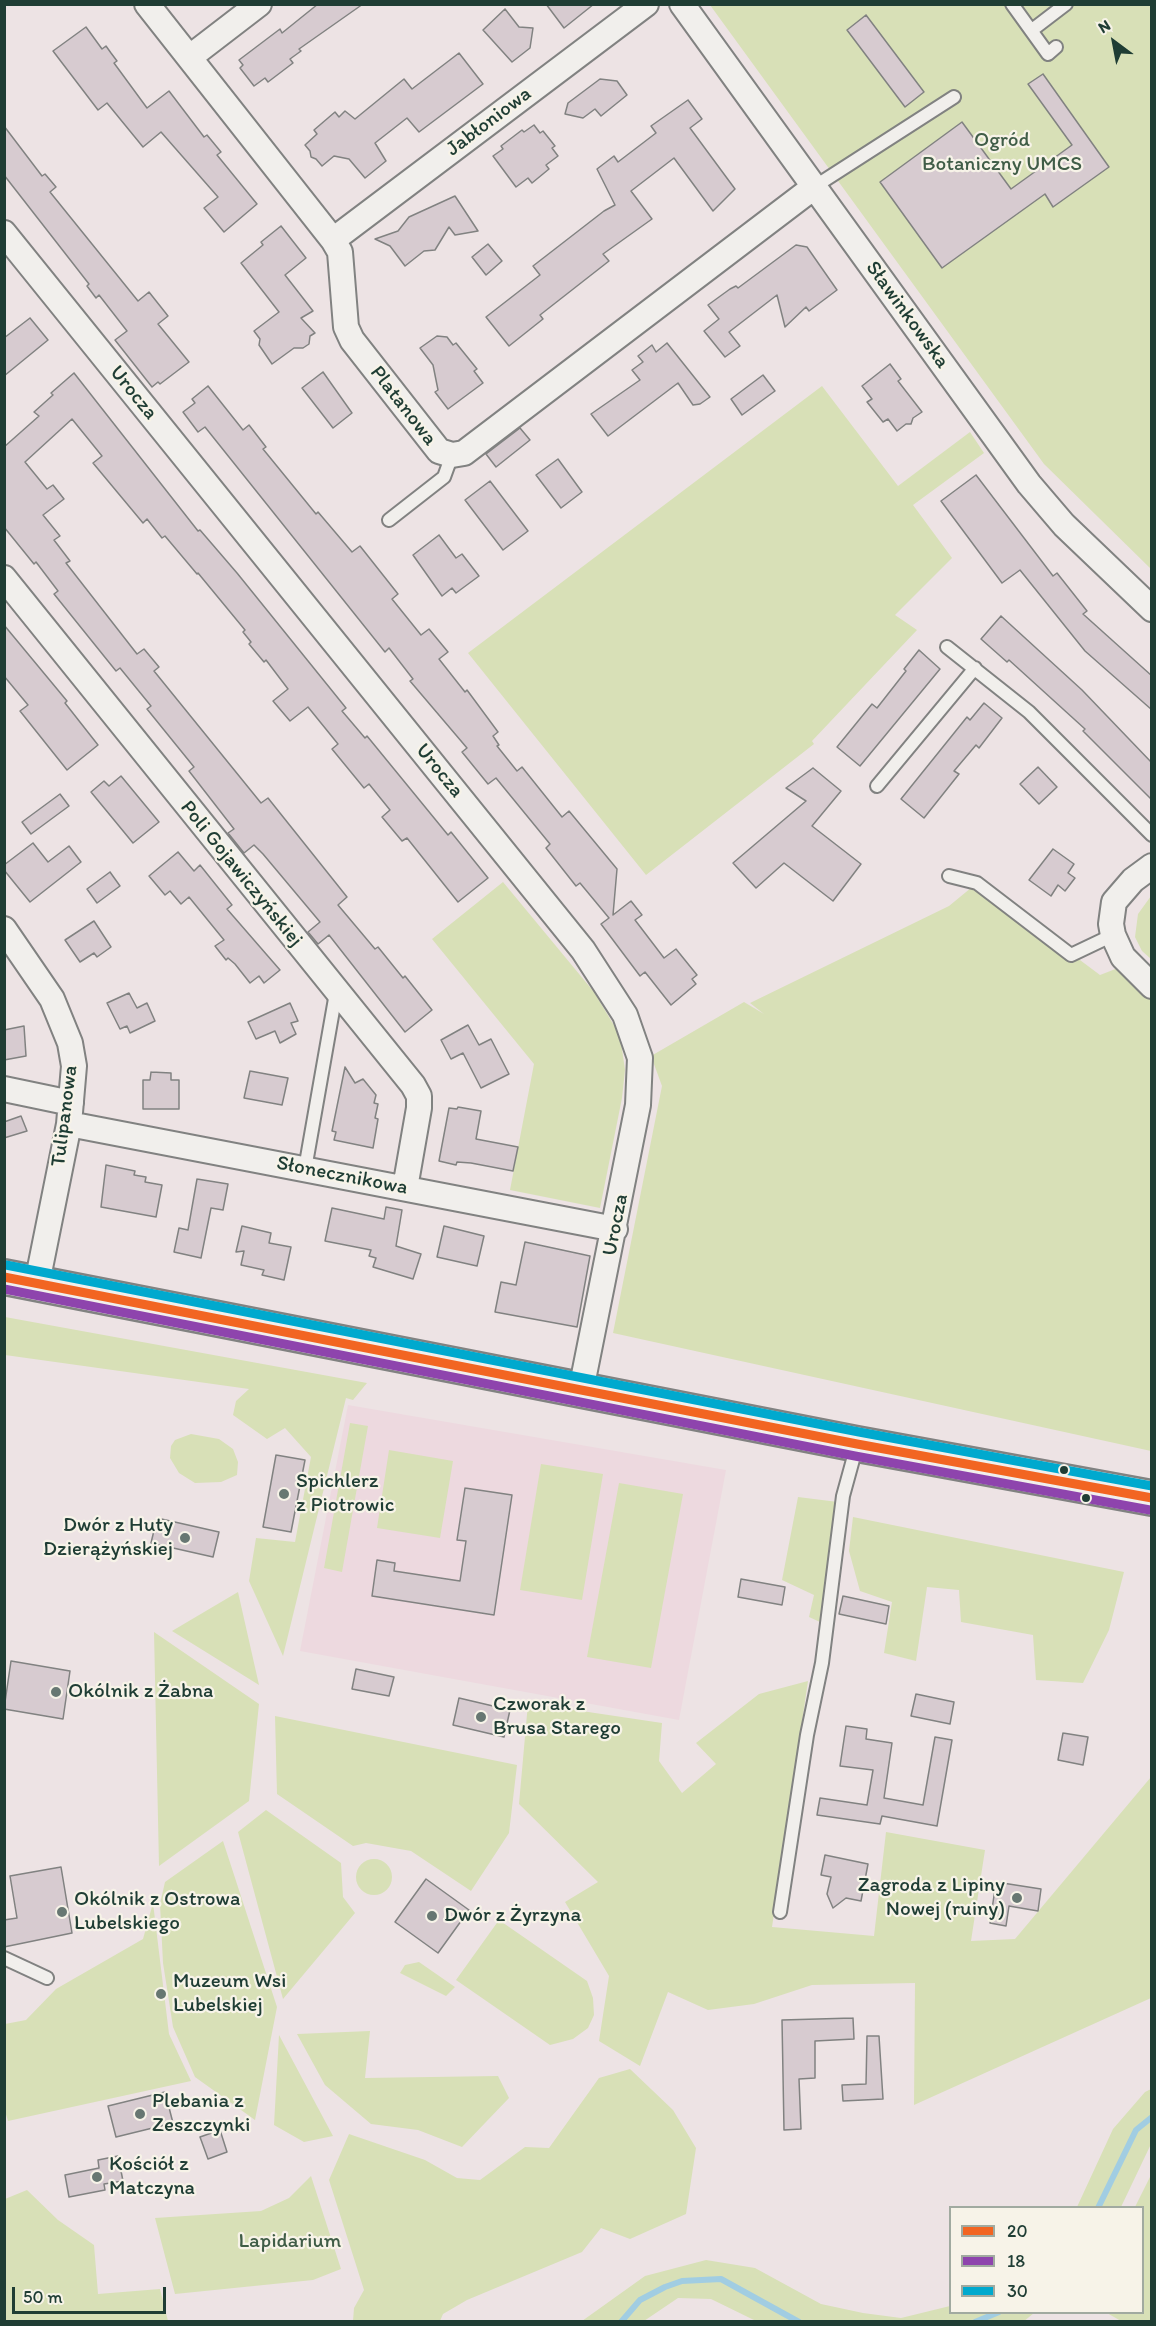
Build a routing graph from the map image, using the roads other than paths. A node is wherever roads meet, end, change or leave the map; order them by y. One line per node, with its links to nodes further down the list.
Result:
1 (147, 4): 9 (street, Platanowa)
2 (259, 4): 9 (street)
3 (646, 4): 13 (street, Jabłoniowa)
4 (682, 4): 11 (street, Sławinkowska)
5 (1012, 4): 7 (lane)
6 (1066, 4): 7 (lane)
7 (1032, 30): 8 (lane)
8 (1056, 47)
9 (190, 57): 13 (street, Platanowa)
10 (954, 97): 11 (lane)
11 (814, 187): 14 (street, Platanowa); 17 (street, Sławinkowska)
12 (4, 233): 32 (street, Urocza)
13 (333, 240): 14 (street, Platanowa)
14 (452, 455): 15 (lane)
15 (389, 520)
16 (4, 578): 27 (street, Poli Gojawiczyńskiej)
17 (1152, 609)
18 (947, 647): 19 (lane)
19 (975, 668): 20 (lane); 21 (lane)
20 (877, 786)
21 (1152, 835)
22 (1152, 866): 25 (street)
23 (949, 876): 25 (lane)
24 (4, 929): 29 (street, Tulipanowa)
25 (1113, 935): 26 (street)
26 (1152, 986)
27 (336, 993): 30 (lane); 31 (street, Poli Gojawiczyńskiej)
28 (4, 1089): 29 (street, Słonecznikowa)
29 (70, 1113): 30 (street, Słonecznikowa); 34 (street, Tulipanowa)
30 (304, 1169): 31 (street, Słonecznikowa)
31 (405, 1188): 32 (street, Słonecznikowa)
32 (615, 1229): 35 (street, Urocza)
33 (4, 1277): 34 (street)
34 (37, 1283): 35 (street)
35 (581, 1390): 36 (street)
36 (857, 1444): 37 (street); 38 (lane)
37 (1152, 1498)
38 (780, 1912)
39 (4, 1958): 40 (lane)
40 (47, 1978)

